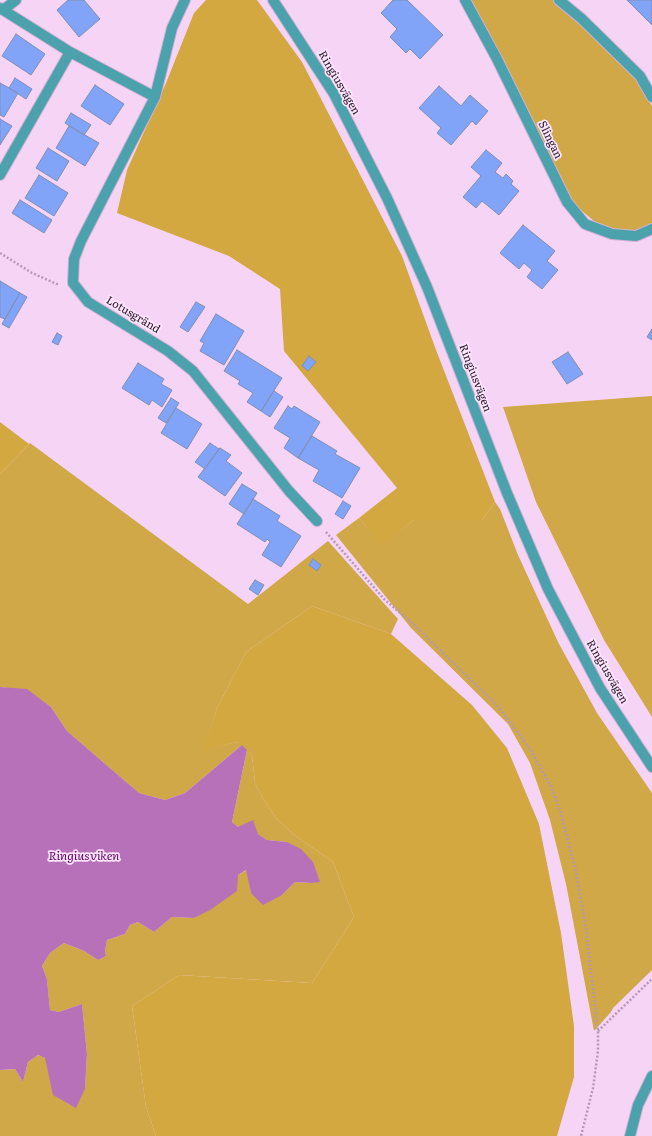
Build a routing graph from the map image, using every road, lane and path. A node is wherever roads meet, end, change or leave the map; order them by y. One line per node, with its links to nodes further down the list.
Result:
1 (16, 0): 6 (street)
2 (185, 0): 8 (street, Lotusgränd)
3 (273, 0): 15 (street, Ringiusvägen)
4 (465, 0): 11 (street, Slingan)
5 (558, 0): 9 (street)
6 (2, 9): 7 (street)
7 (70, 52): 8 (street); 10 (street)
8 (155, 97): 13 (street, Lotusgränd)
9 (652, 97)
10 (0, 175)
11 (652, 229)
12 (0, 253): 13 (path)
13 (80, 291): 14 (street, Lotusgränd)
14 (317, 521): 17 (path)
15 (652, 767)
16 (652, 979): 17 (path)
17 (598, 1031): 19 (path)
18 (652, 1076): 20 (street)
19 (581, 1136)
20 (630, 1136)

